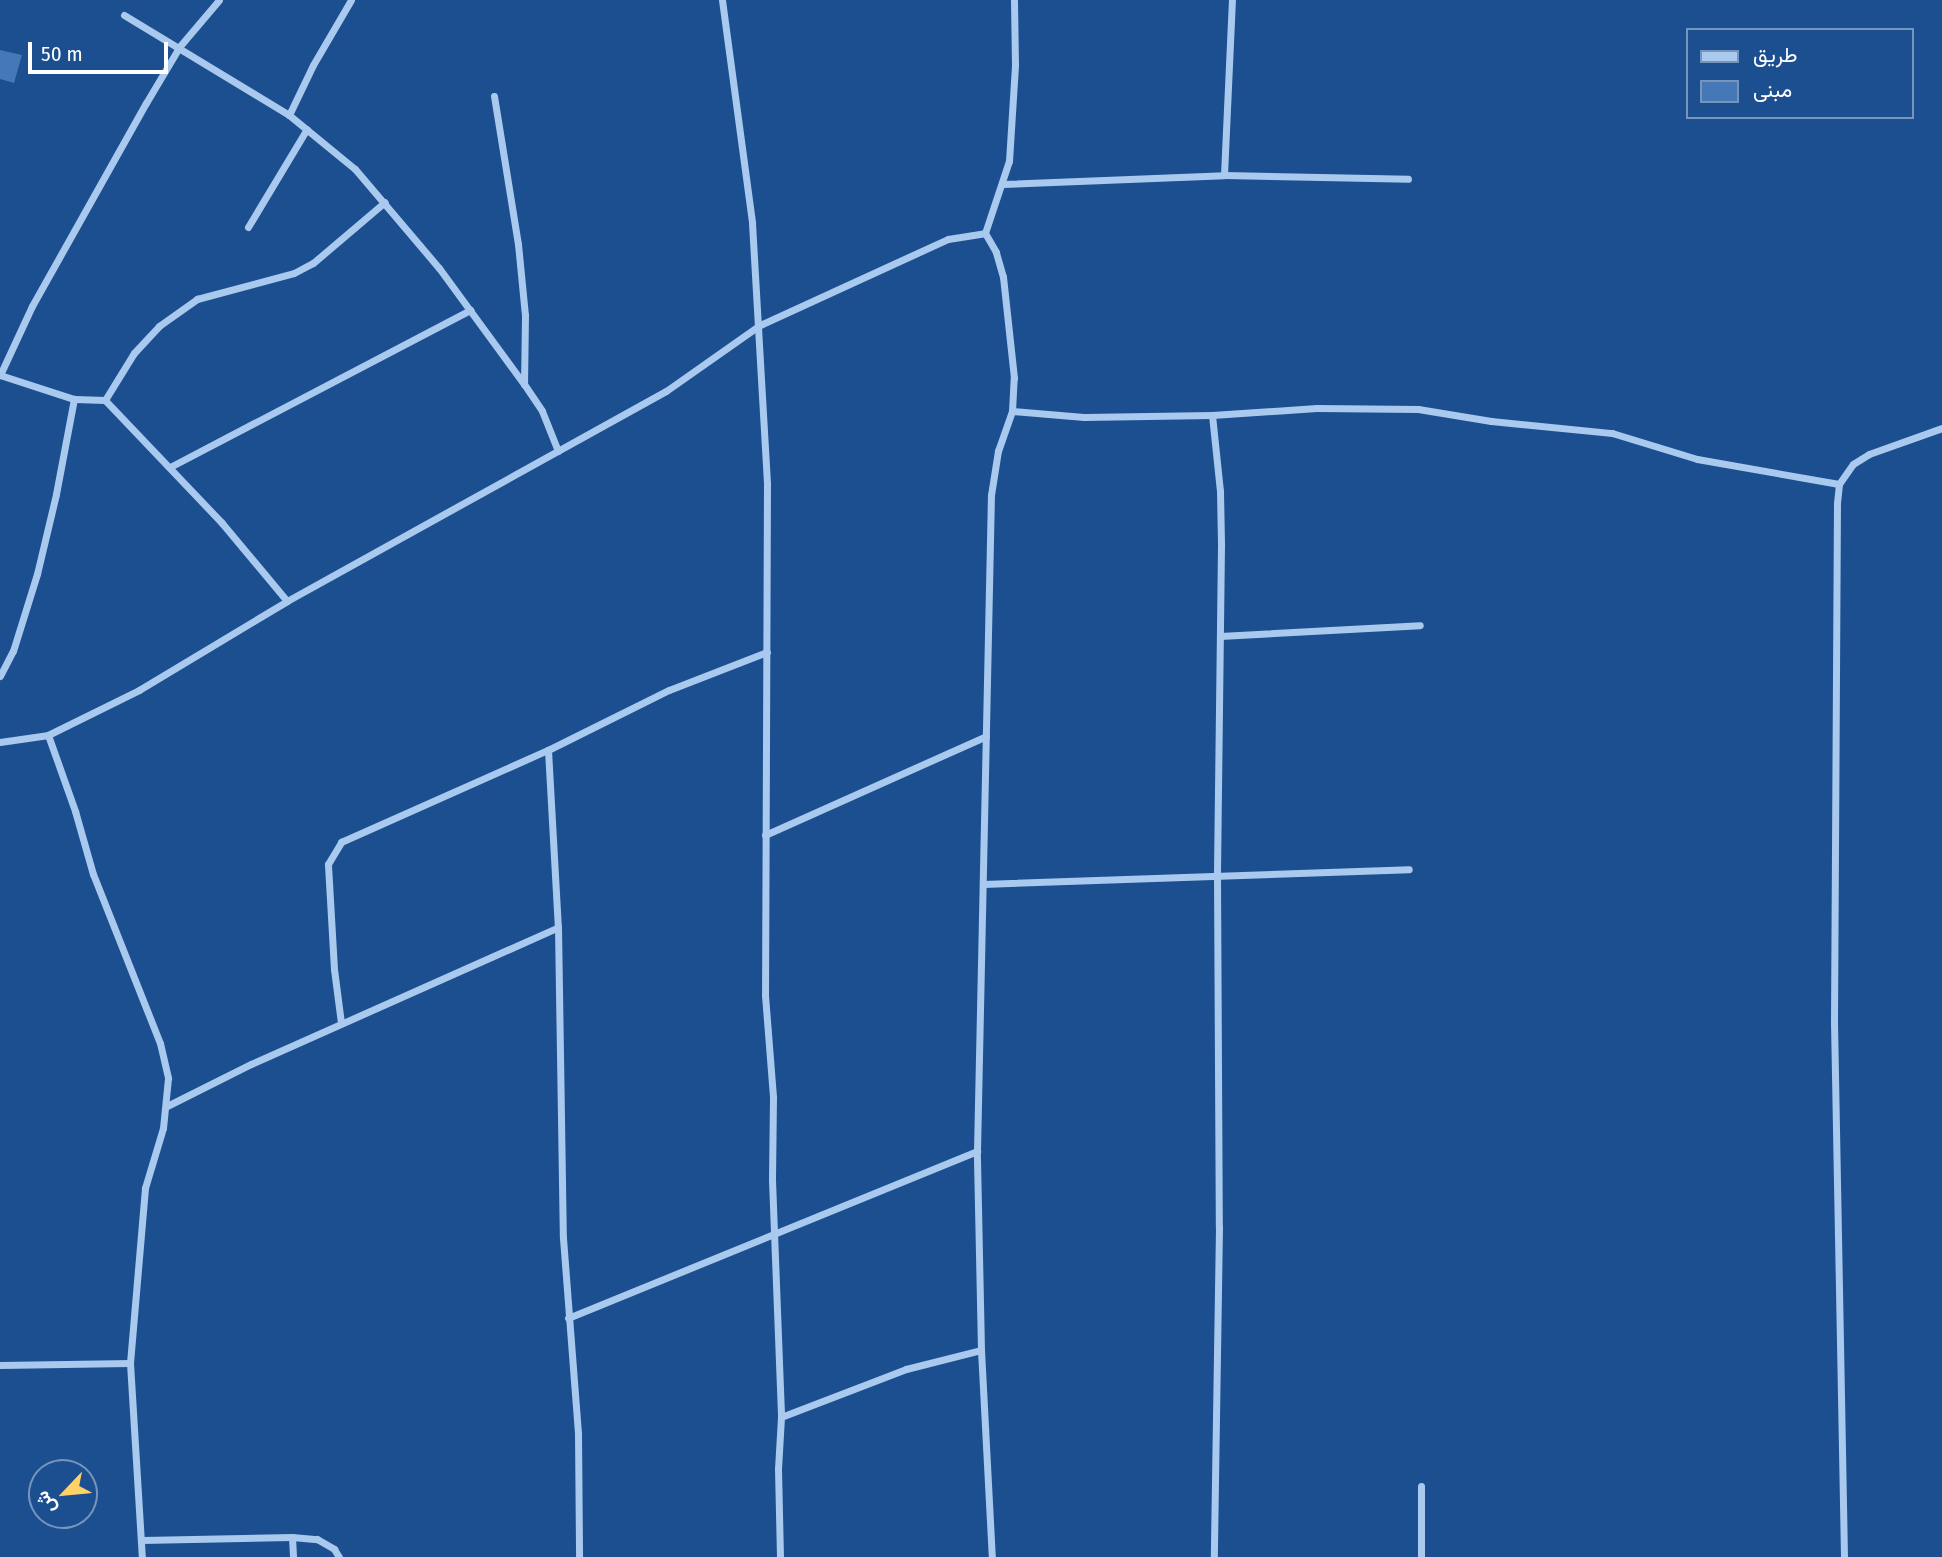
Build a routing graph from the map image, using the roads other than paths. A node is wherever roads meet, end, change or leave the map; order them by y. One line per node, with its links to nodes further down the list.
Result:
1 (219, 0): 7 (street)
2 (351, 0): 9 (street)
3 (722, 0): 18 (street)
4 (1014, 0): 13 (street)
5 (1232, 0): 11 (street)
6 (124, 15): 7 (street)
7 (180, 46): 9 (street); 19 (street)
8 (494, 96): 20 (street)
9 (289, 115): 10 (street)
10 (307, 129): 14 (street); 15 (street)
11 (1224, 175): 12 (street); 13 (street)
12 (1408, 179)
13 (1003, 184): 16 (street)
14 (385, 202): 17 (street); 22 (street)
15 (248, 227)
16 (985, 233): 18 (street); 23 (street)
17 (470, 310): 20 (street); 27 (street)
18 (760, 325): 26 (street); 32 (street)
19 (0, 375): 21 (street)
20 (524, 384): 26 (street)
21 (74, 399): 22 (street); 33 (street)
22 (105, 400): 27 (street)
23 (1012, 411): 24 (street); 35 (street)
24 (1212, 415): 28 (street); 31 (street)
25 (1942, 428): 28 (street)
26 (558, 451): 29 (street)
27 (170, 467): 29 (street)
28 (1839, 484): 63 (street)
29 (287, 601): 34 (street)
30 (1420, 625): 31 (street)
31 (1220, 636): 40 (street)
32 (767, 652): 37 (street); 38 (street)
33 (0, 676)
34 (48, 735): 36 (street); 44 (street)
35 (986, 736): 38 (street); 41 (street)
36 (0, 742)
37 (548, 750): 42 (street); 43 (street)
38 (765, 835): 46 (street)
39 (1409, 869): 40 (street)
40 (1217, 877): 41 (street); 61 (street)
41 (983, 884): 45 (street)
42 (558, 927): 43 (street); 47 (street)
43 (341, 1023): 44 (street)
44 (167, 1106): 49 (street)
45 (977, 1151): 46 (street); 48 (street)
46 (776, 1234): 47 (street); 51 (street)
47 (568, 1318): 58 (street)
48 (981, 1350): 51 (street); 60 (street)
49 (131, 1363): 50 (street); 54 (street)
50 (0, 1366)
51 (782, 1417): 59 (street)
52 (1421, 1486): 62 (street)
53 (292, 1537): 54 (street); 56 (street); 57 (street)
54 (142, 1540): 55 (street)
55 (142, 1557)
56 (293, 1557)
57 (339, 1557)
58 (579, 1557)
59 (780, 1557)
60 (992, 1557)
61 (1214, 1557)
62 (1421, 1557)
63 (1844, 1557)

